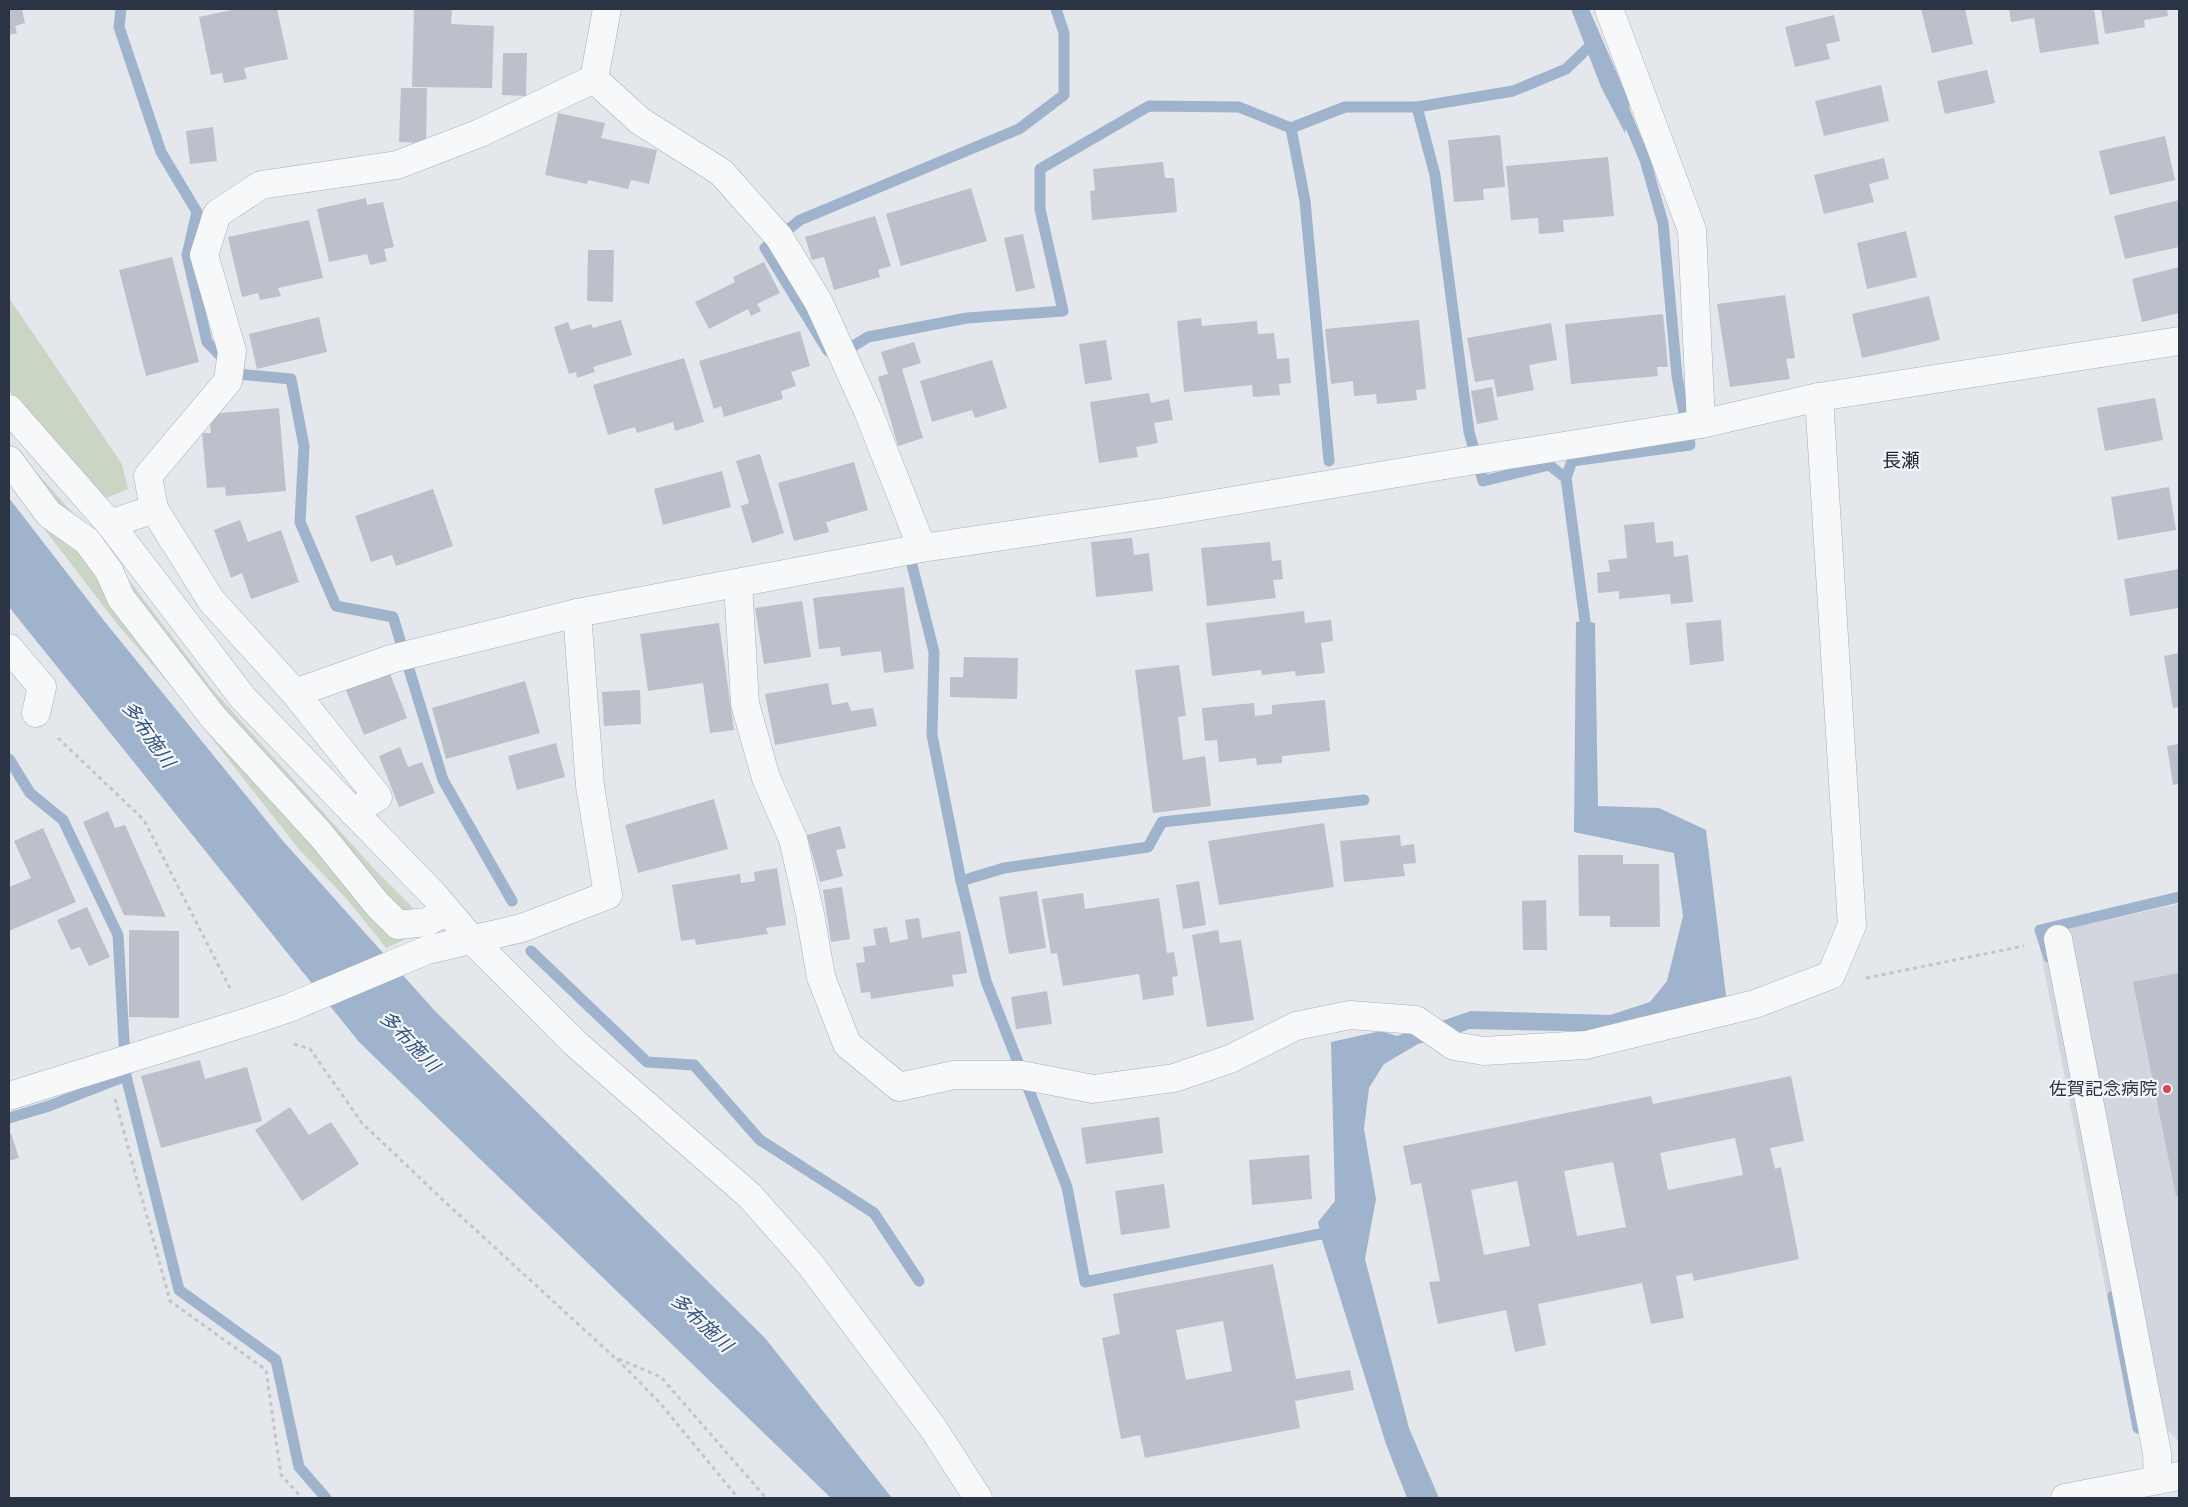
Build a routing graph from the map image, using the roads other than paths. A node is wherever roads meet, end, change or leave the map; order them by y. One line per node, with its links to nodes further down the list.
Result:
1 (607, 9): 3 (street)
2 (1609, 9): 7 (street)
3 (594, 79): 9 (street); 11 (street)
4 (2179, 341): 5 (street)
5 (1819, 397): 7 (street); 12 (street)
6 (9, 409): 10 (street)
7 (1701, 424): 11 (street)
8 (9, 460): 18 (street)
9 (154, 508): 10 (street); 15 (street)
10 (110, 524): 17 (street)
11 (922, 548): 12 (street)
12 (738, 583): 13 (street)
13 (577, 613): 15 (street); 20 (street)
14 (9, 648): 16 (street)
15 (295, 693): 17 (street)
16 (36, 713)
17 (353, 812): 18 (street)
18 (447, 911): 20 (street)
19 (2058, 939): 22 (street)
20 (472, 941): 21 (street); 23 (street)
21 (9, 1096)
22 (2169, 1478): 24 (street)
23 (978, 1498)
24 (2065, 1498)

